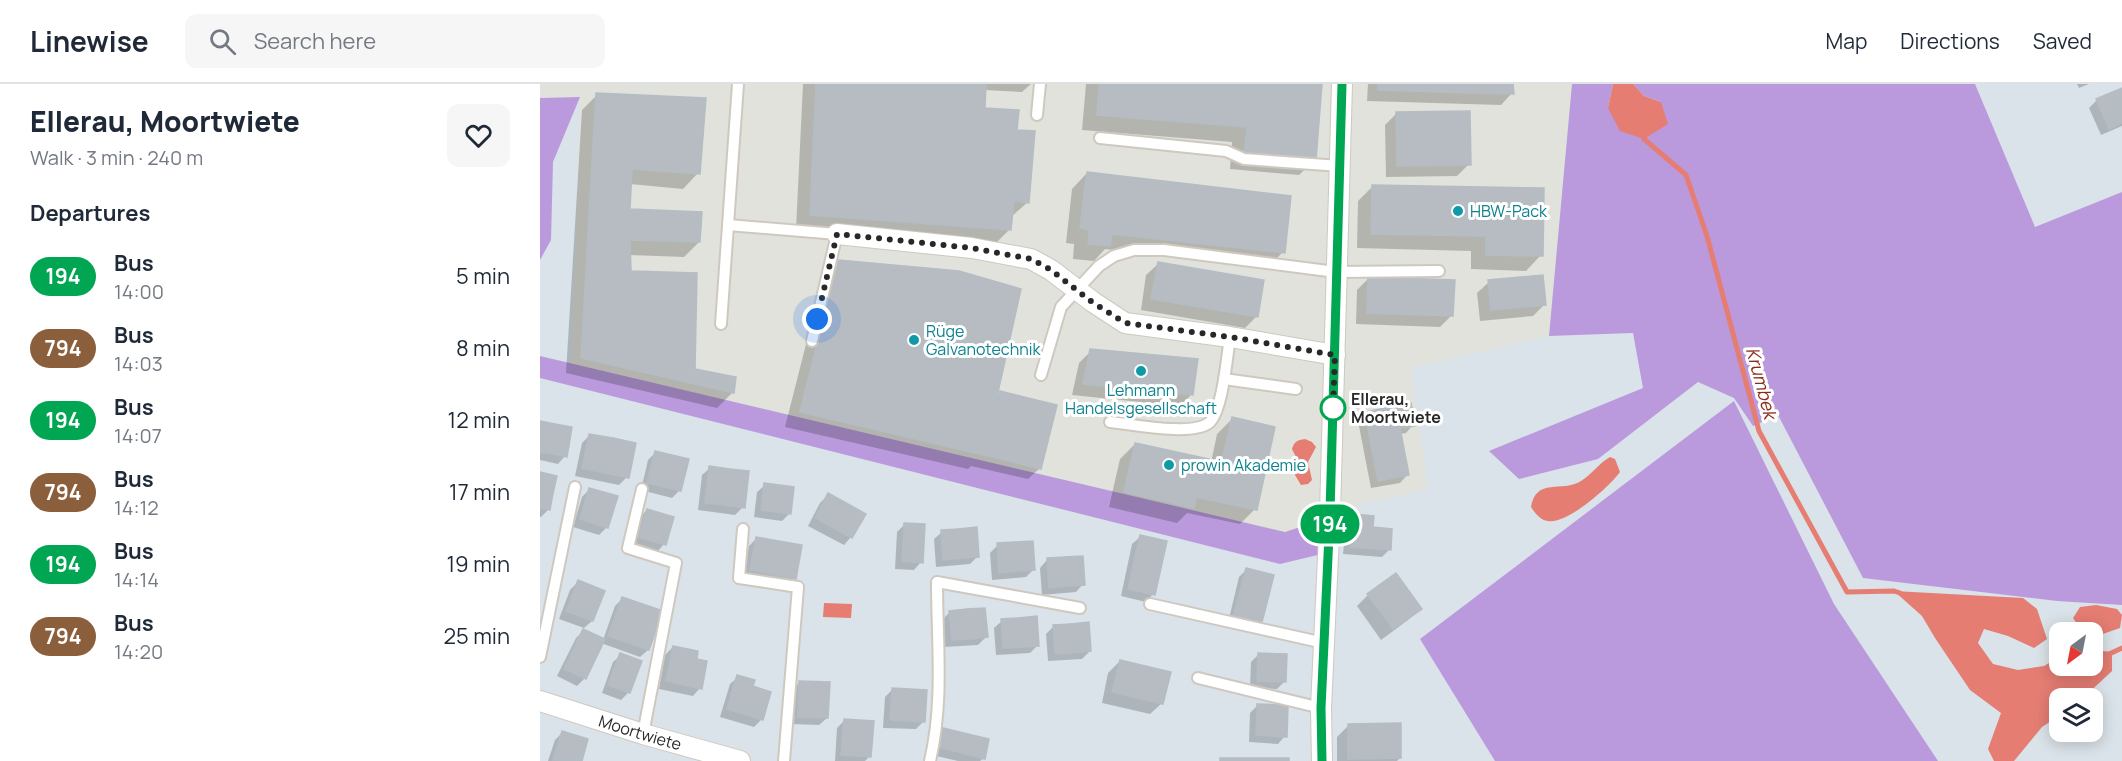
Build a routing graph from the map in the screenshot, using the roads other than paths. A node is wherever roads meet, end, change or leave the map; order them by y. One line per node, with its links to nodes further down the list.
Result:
1 (738, 84): 7 (lane)
2 (1040, 84): 4 (lane)
3 (1342, 84): 6 (street)
4 (1037, 115)
5 (1100, 138): 6 (lane)
6 (1340, 166): 10 (street)
7 (728, 225): 8 (lane); 12 (lane)
8 (837, 234): 11 (street); 14 (lane)
9 (1439, 271): 10 (lane)
10 (1336, 272): 11 (lane); 15 (street)
11 (1078, 290): 13 (street); 16 (lane)
12 (721, 324)
13 (1230, 337): 15 (street); 17 (lane)
14 (812, 341)
15 (1335, 355): 25 (street)
16 (1041, 375)
17 (1224, 379): 18 (lane); 19 (lane)
18 (1296, 389)
19 (1110, 422)
20 (575, 487): 26 (lane)
21 (642, 489): 30 (lane)
22 (743, 529): 33 (lane)
23 (1150, 604): 25 (lane)
24 (1080, 608): 34 (lane)
25 (1324, 643): 29 (street)
26 (540, 657)
27 (1197, 678): 29 (lane)
28 (540, 701): 30 (street, Moortwiete)
29 (1321, 708): 35 (street)
30 (643, 734): 31 (street, Moortwiete)
31 (718, 758): 32 (street, Moortwiete)
32 (740, 761)
33 (784, 761)
34 (930, 761)
35 (1322, 761)

